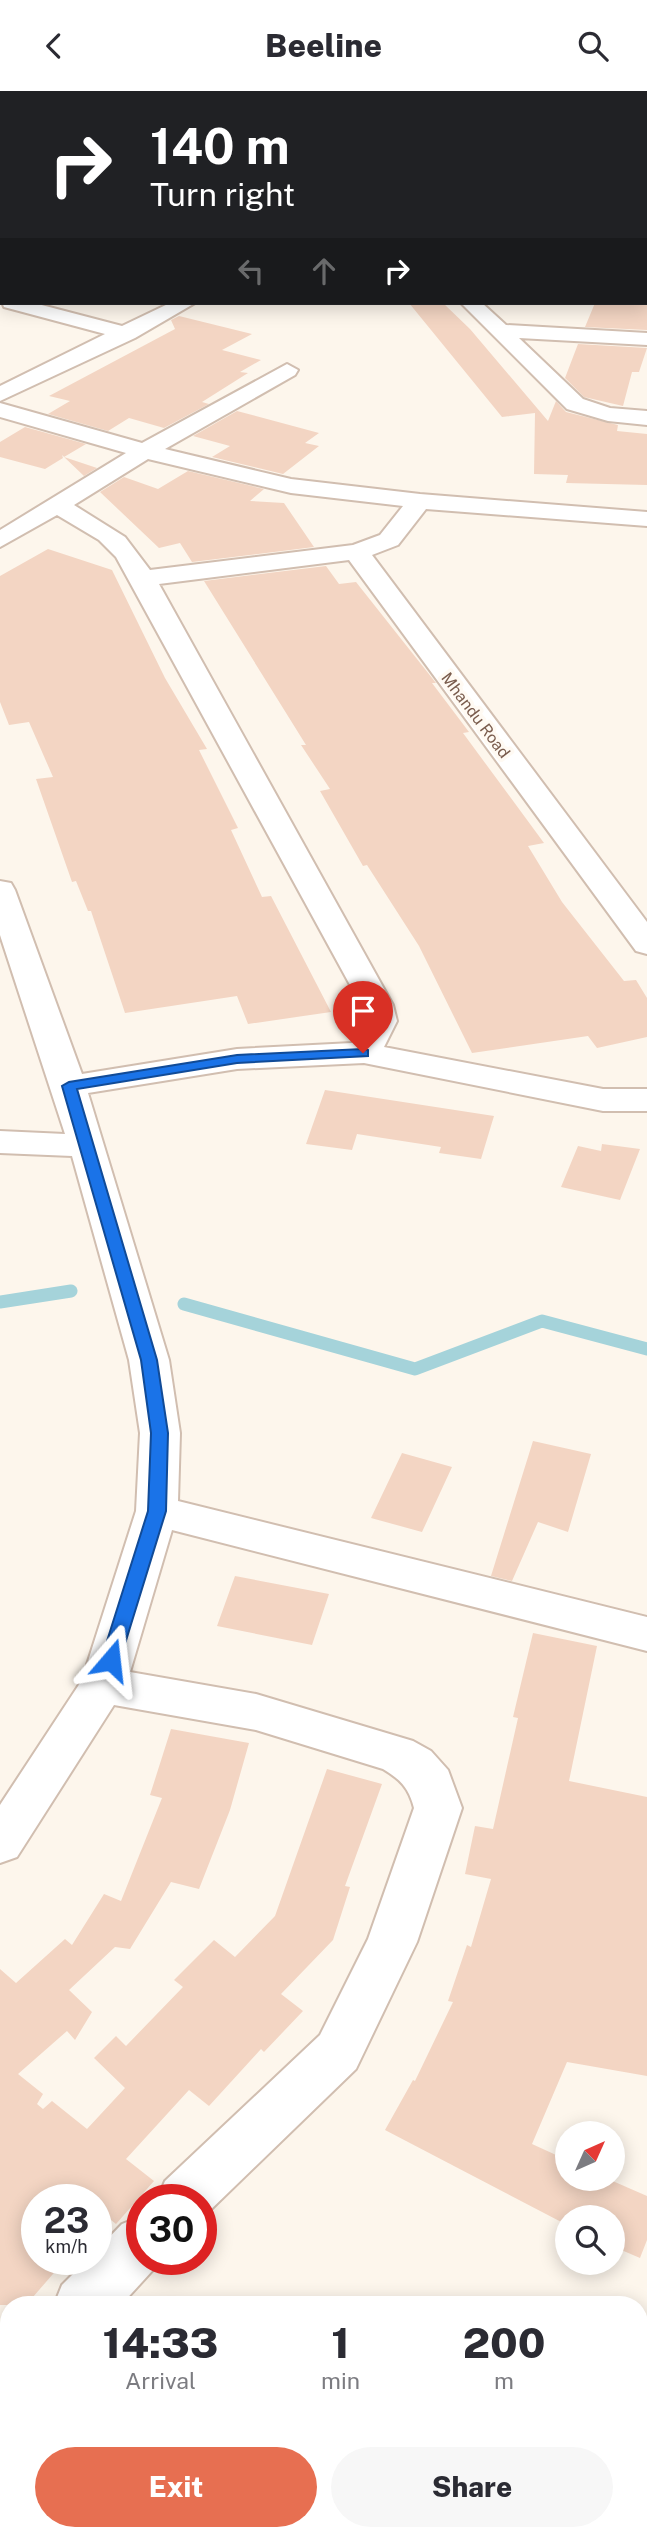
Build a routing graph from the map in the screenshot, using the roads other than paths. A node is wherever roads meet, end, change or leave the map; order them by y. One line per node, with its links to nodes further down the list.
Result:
1 (19, 305): 5 (street)
2 (181, 305): 5 (street)
3 (473, 305): 4 (street)
4 (498, 331): 6 (street); 10 (street)
5 (128, 334): 8 (street)
6 (647, 339)
7 (287, 370): 11 (street)
8 (0, 394)
9 (0, 410): 11 (street)
10 (647, 418)
11 (145, 451): 12 (street); 13 (street)
12 (419, 501): 14 (street); 16 (street)
13 (58, 506): 15 (street); 17 (street)
14 (647, 519)
15 (2, 537)
16 (358, 552): 17 (street); 19 (street, Mhandu Road)
17 (143, 578): 20 (street)
18 (0, 890): 21 (street)
19 (647, 944)
20 (363, 1053): 21 (street); 22 (street)
21 (69, 1086): 24 (street)
22 (647, 1100)
23 (0, 1142): 24 (street)
24 (86, 1146): 25 (street)
25 (157, 1511): 26 (street); 27 (street)
26 (647, 1634)
27 (103, 1685): 28 (street); 29 (street)
28 (0, 1843)
29 (201, 2184)
30 (126, 2260): 31 (street)
31 (91, 2296)

